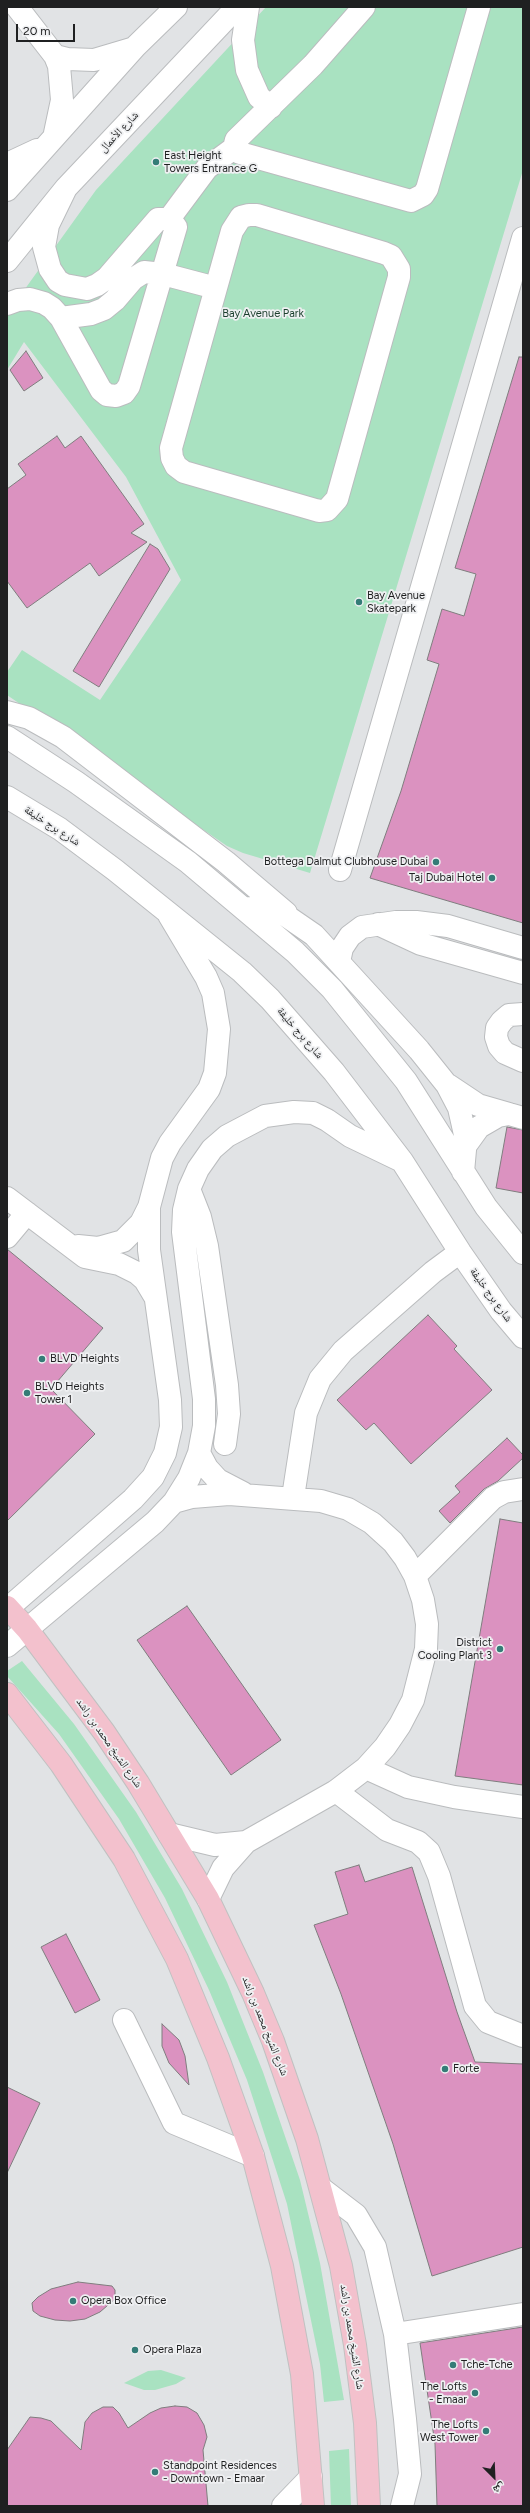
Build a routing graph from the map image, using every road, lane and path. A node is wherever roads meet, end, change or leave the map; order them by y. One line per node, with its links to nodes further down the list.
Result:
1 (17, 7): 9 (street)
2 (156, 7): 8 (street)
3 (176, 7): 8 (street)
4 (237, 7): 14 (street, شارع الأعمال)
5 (248, 7): 10 (street)
6 (364, 7): 10 (street)
7 (478, 7): 12 (street)
8 (142, 40): 9 (street); 11 (street)
9 (55, 56): 11 (street)
10 (271, 107): 12 (street)
11 (48, 142): 13 (street); 15 (street)
12 (234, 148): 16 (street)
13 (7, 164)
14 (66, 188): 16 (street); 18 (street, شارع الأعمال)
15 (7, 190)
16 (169, 219): 19 (street)
17 (523, 238): 26 (street)
18 (7, 261)
19 (163, 274): 20 (street); 22 (street); 22 (street)
20 (216, 288): 20 (street)
21 (7, 304): 22 (street)
22 (61, 318)
23 (7, 712): 30 (street)
24 (7, 737): 27 (street)
25 (7, 797): 28 (street, شارع برج خليفة)
26 (340, 870)
27 (244, 908): 30 (street); 40 (street)
28 (169, 915): 39 (street, شارع برج خليفة); 43 (street)
29 (376, 924): 31 (street); 32 (street); 33 (street)
30 (301, 925): 32 (street)
31 (523, 948)
32 (339, 962): 36 (street)
33 (523, 973)
34 (523, 1014): 35 (street)
35 (523, 1061)
36 (447, 1085): 37 (street); 38 (street)
37 (516, 1116): 38 (street)
38 (466, 1145): 40 (street)
39 (402, 1161): 41 (street); 47 (street, شارع برج خليفة)
40 (463, 1172): 48 (street)
41 (189, 1189): 51 (street); 52 (street)
42 (7, 1198): 44 (street)
43 (149, 1207): 46 (street); 49 (street)
44 (27, 1213): 45 (street); 46 (street)
45 (7, 1236)
46 (67, 1243): 49 (street)
47 (460, 1252): 50 (street, شارع برج خليفة); 55 (street)
48 (523, 1253)
49 (154, 1295): 58 (street)
50 (523, 1337)
51 (225, 1444)
52 (199, 1453): 54 (street); 56 (street)
53 (523, 1489): 57 (street)
54 (248, 1495): 55 (street); 56 (street)
55 (293, 1497): 57 (street)
56 (174, 1502): 59 (street)
57 (415, 1576): 62 (street)
58 (7, 1608): 59 (main road, شارع الشيخ محمد بن راشد)
59 (27, 1630): 60 (street); 65 (main road, شارع الشيخ محمد بن راشد)
60 (7, 1646)
61 (7, 1694): 70 (main road)
62 (366, 1768): 63 (street); 64 (street)
63 (336, 1791): 66 (street); 69 (street)
64 (523, 1807)
65 (169, 1834): 66 (street); 67 (main road, شارع الشيخ محمد بن راشد)
66 (246, 1842): 67 (street)
67 (208, 1899): 71 (main road, شارع الشيخ محمد بن راشد)
68 (124, 2020): 70 (street)
69 (523, 2036)
70 (253, 2156): 74 (main road)
71 (322, 2189): 73 (street); 77 (main road, شارع الشيخ محمد بن راشد)
72 (523, 2314): 73 (street)
73 (395, 2334): 78 (street)
74 (311, 2477): 75 (street); 76 (main road)
75 (283, 2506)
76 (312, 2506)
77 (369, 2506)
78 (402, 2506)

